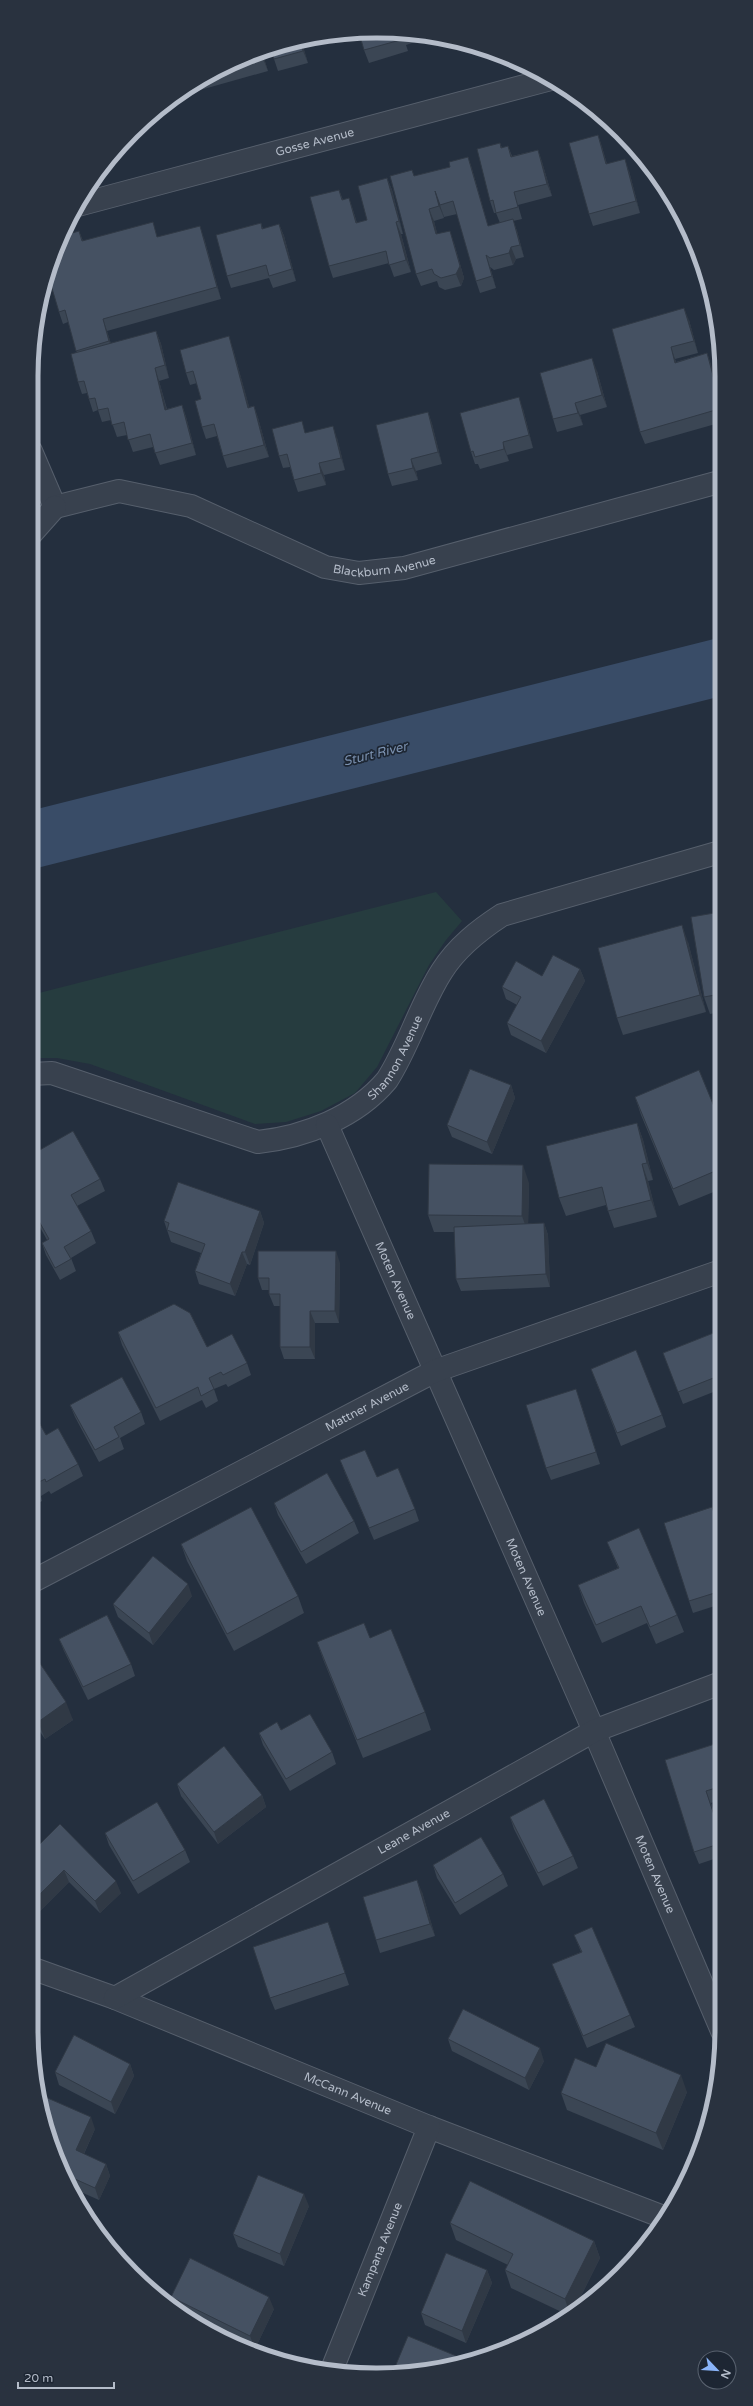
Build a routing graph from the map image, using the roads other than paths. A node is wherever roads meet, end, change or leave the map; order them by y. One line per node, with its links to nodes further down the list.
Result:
1 (543, 81): 2 (street, Gosse Avenue)
2 (85, 204)
3 (38, 467): 5 (street)
4 (715, 483): 5 (street, Blackburn Avenue)
5 (55, 507): 6 (street)
6 (38, 526)
7 (715, 853): 9 (street, Shannon Avenue)
8 (38, 1074): 9 (street, Shannon Avenue)
9 (327, 1125): 11 (street, Moten Avenue)
10 (715, 1274): 11 (street, Mattner Avenue)
11 (435, 1371): 12 (street, Mattner Avenue); 14 (street, Moten Avenue)
12 (38, 1578)
13 (715, 1685): 14 (street, Leane Avenue)
14 (594, 1731): 16 (street, Leane Avenue); 17 (street, Moten Avenue)
15 (38, 1970): 16 (street, McCann Avenue)
16 (115, 1998): 18 (street, McCann Avenue)
17 (715, 2015)
18 (429, 2127): 19 (street, McCann Avenue); 20 (street, Kampana Avenue)
19 (660, 2216)
20 (333, 2365)

